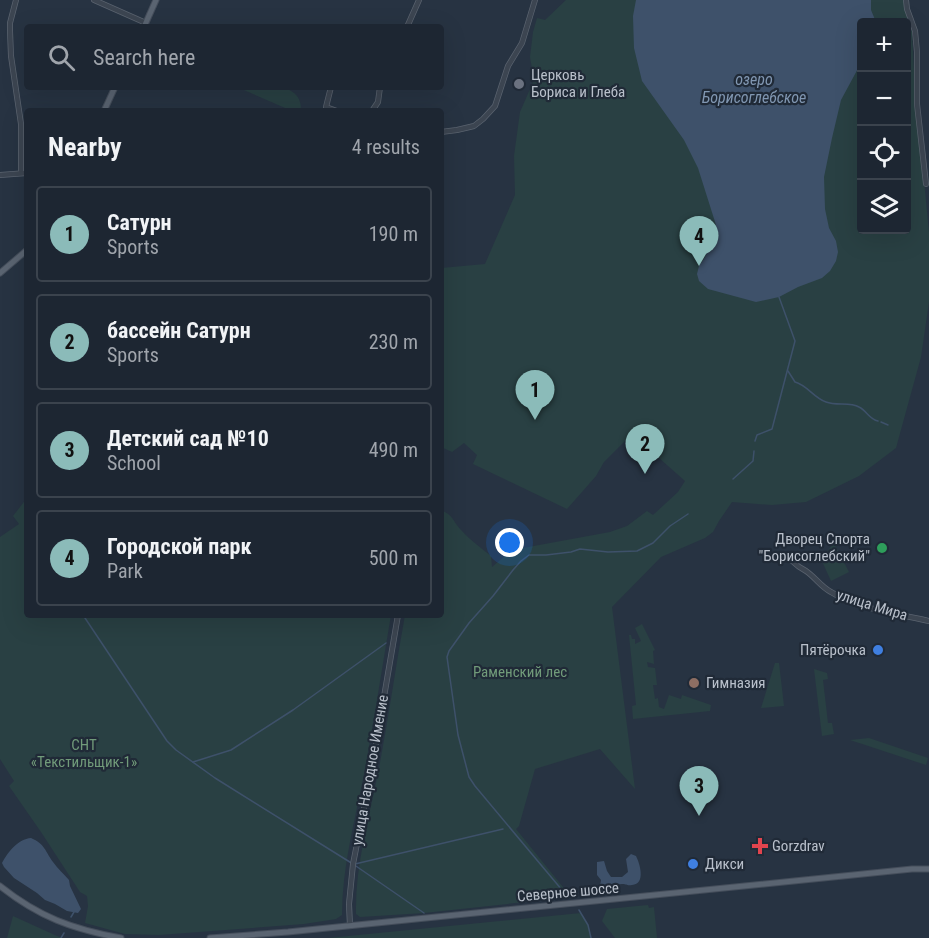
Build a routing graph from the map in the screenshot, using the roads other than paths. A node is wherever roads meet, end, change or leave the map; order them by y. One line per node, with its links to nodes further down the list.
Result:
1 (16, 0): 17 (street)
2 (94, 0): 7 (street)
3 (156, 0): 8 (main road)
4 (419, 0): 9 (street)
5 (535, 0): 16 (street)
6 (906, 0): 19 (street)
7 (143, 24)
8 (145, 24)
9 (408, 24)
10 (114, 90): 13 (main road)
11 (331, 90): 14 (street)
12 (380, 90): 15 (street)
13 (106, 108)
14 (329, 108)
15 (374, 108)
16 (444, 132)
17 (24, 173): 18 (street)
18 (0, 176)
19 (926, 184)
20 (24, 253): 21 (main road)
21 (0, 273)
22 (791, 561): 24 (street, улица Мира)
23 (397, 618): 27 (street, улица Народное Имение)
24 (929, 621)
25 (929, 870): 27 (main road, Северное шоссе)
26 (0, 886): 28 (main road)
27 (350, 926): 29 (main road, Северное шоссе)
28 (121, 938)
29 (210, 938)

